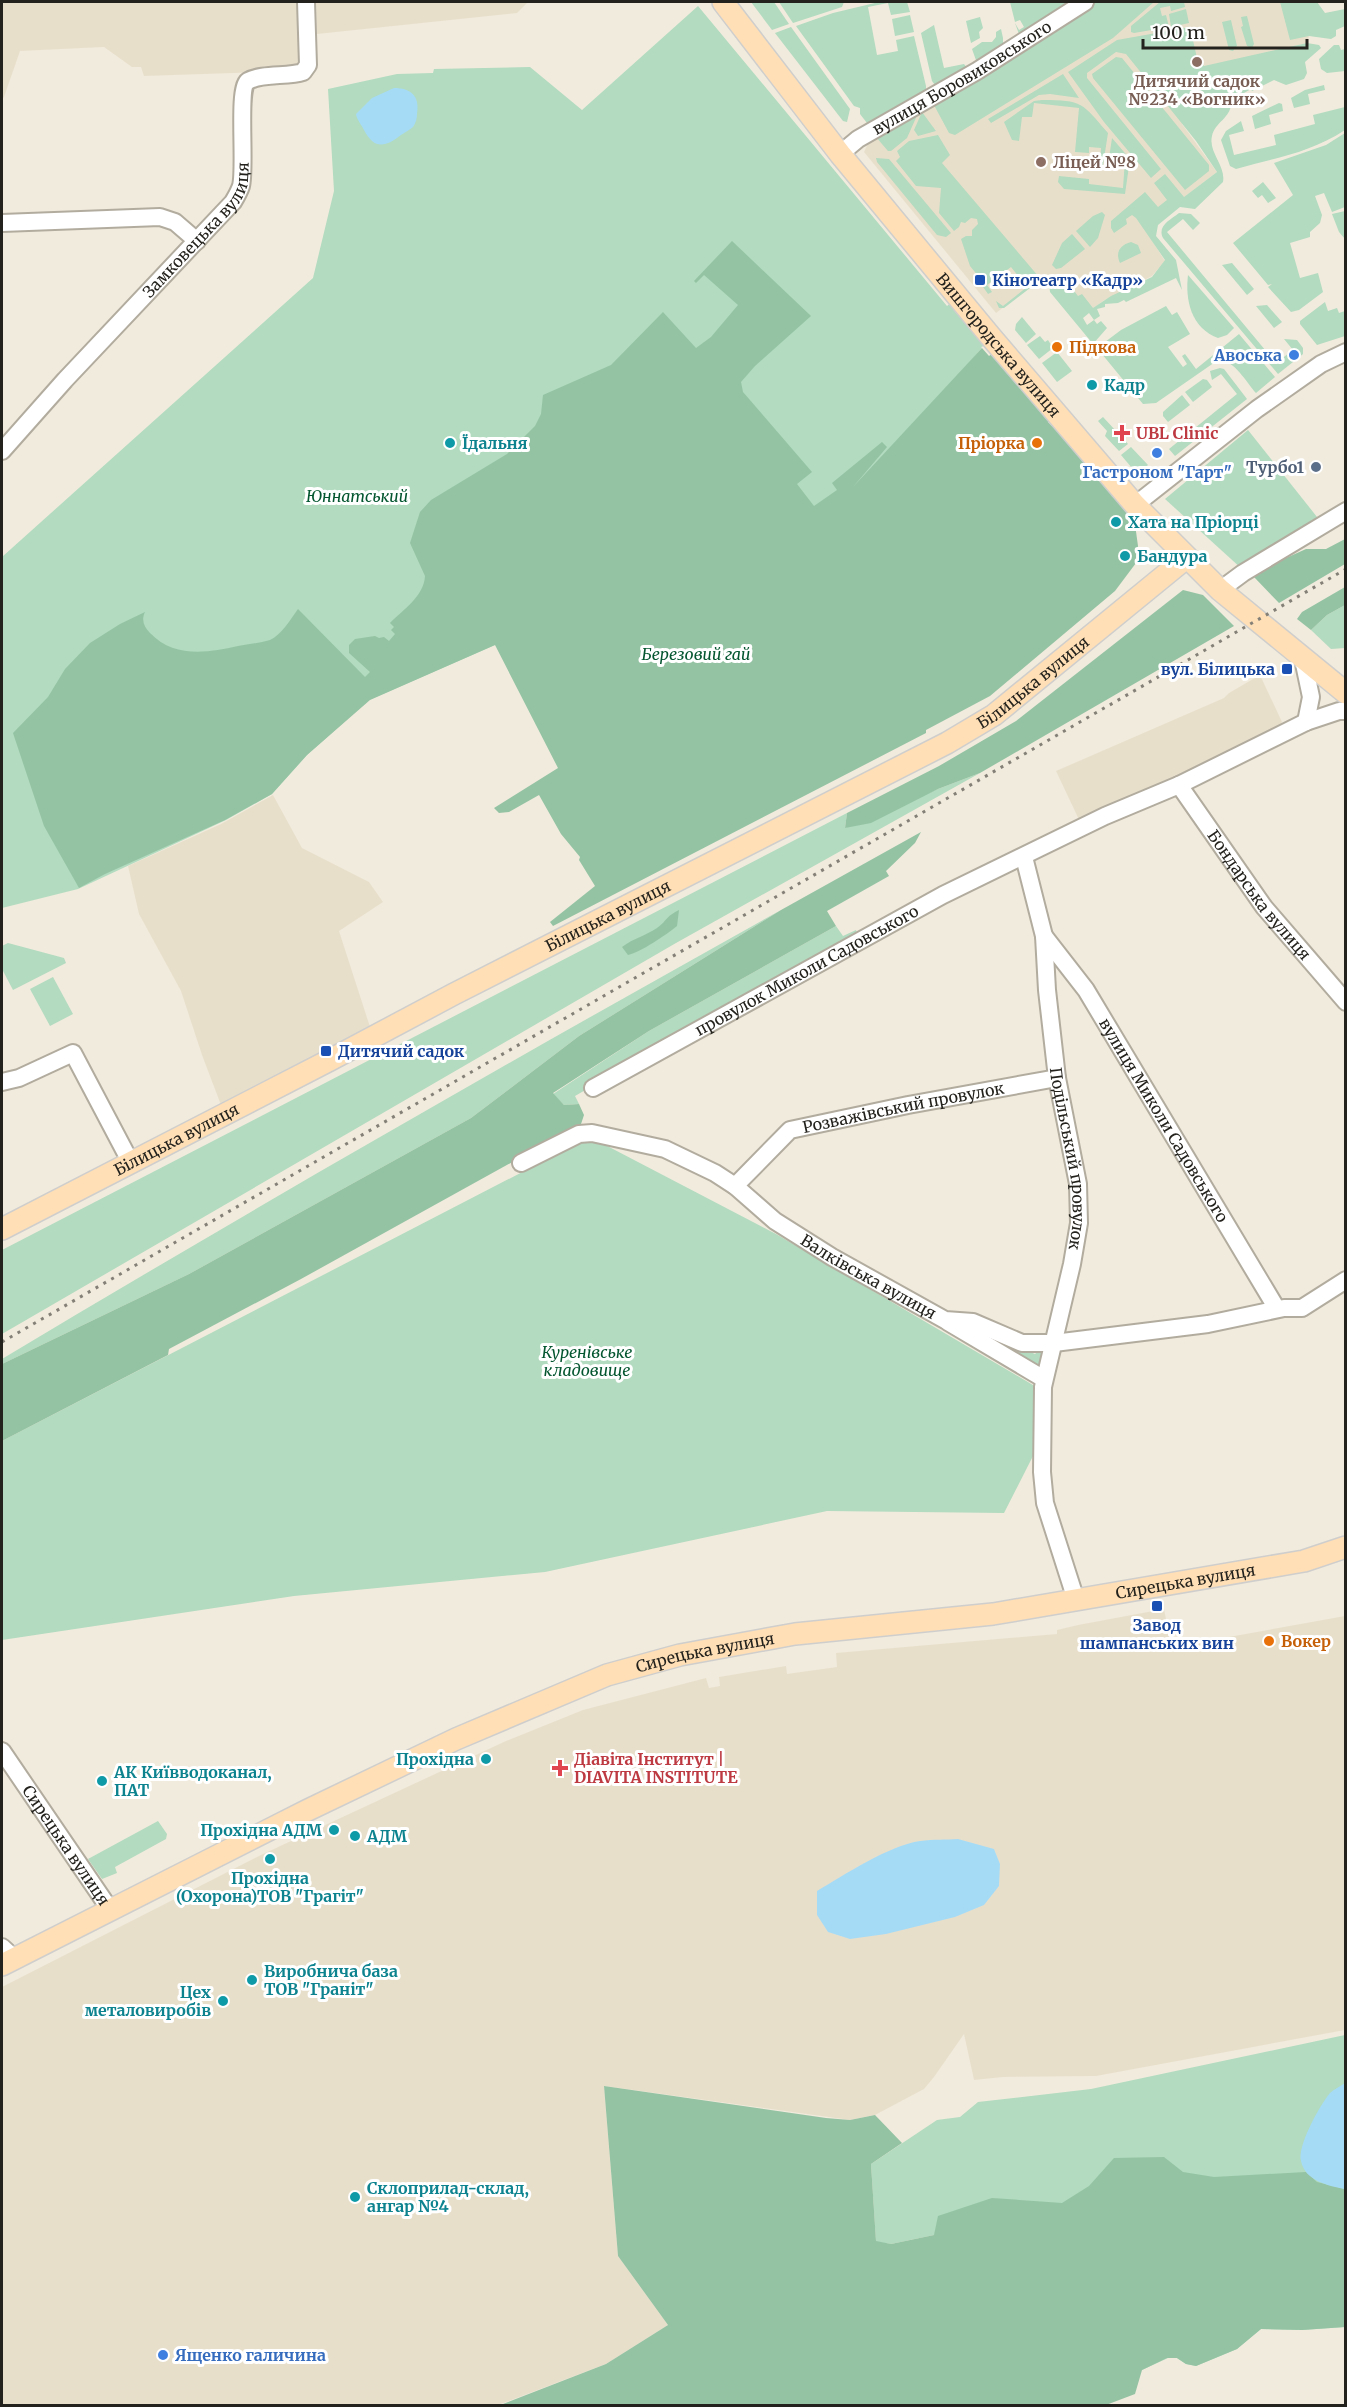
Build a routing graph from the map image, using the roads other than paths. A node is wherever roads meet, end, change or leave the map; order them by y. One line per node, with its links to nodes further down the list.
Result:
1 (306, 2): 6 (street, Замковецька вулиця)
2 (723, 2): 4 (main road, Вишгородська вулиця)
3 (1085, 2): 4 (street, вулиця Боровиковського)
4 (840, 154): 9 (main road, Вишгородська вулиця)
5 (2, 223): 6 (street)
6 (197, 241): 8 (street, Замковецька вулиця)
7 (1346, 352): 9 (street)
8 (2, 451)
9 (1135, 505): 11 (main road, Вишгородська вулиця)
10 (1346, 512): 12 (street)
11 (1186, 558): 12 (main road, Вишгородська вулиця); 24 (main road, Білицька вулиця)
12 (1220, 590): 13 (main road, Вишгородська вулиця)
13 (1303, 659): 14 (main road, Вишгородська вулиця); 16 (street)
14 (1346, 693)
15 (1346, 711): 16 (street)
16 (1305, 722): 17 (street)
17 (1179, 785): 18 (street); 20 (street, Бондарська вулиця)
18 (1024, 857): 19 (street, Подільський провулок); 23 (street, провулок Миколи Садовського)
19 (1044, 936): 21 (street, Подільський провулок); 29 (street, вулиця Миколи Садовського)
20 (1344, 997)
21 (1057, 1078): 26 (street, Розважівський провулок); 31 (street, Подільський провулок)
22 (2, 1082): 24 (street)
23 (593, 1088)
24 (131, 1163): 27 (main road, Білицька вулиця)
25 (522, 1163): 26 (street, Валківська вулиця)
26 (735, 1186): 30 (street, Валківська вулиця)
27 (2, 1229)
28 (1346, 1280): 29 (street, Валківська вулиця)
29 (1277, 1309): 31 (street, Валківська вулиця)
30 (945, 1320): 31 (street, Валківська вулиця); 32 (street)
31 (1054, 1343): 32 (street, Подільський провулок)
32 (1044, 1379): 34 (street, Подільський провулок)
33 (1346, 1547): 34 (main road, Сирецька вулиця)
34 (1076, 1600): 36 (main road, Сирецька вулиця)
35 (2, 1751): 36 (street, Сирецька вулиця)
36 (111, 1911): 37 (main road, Сирецька вулиця)
37 (6, 1956)

